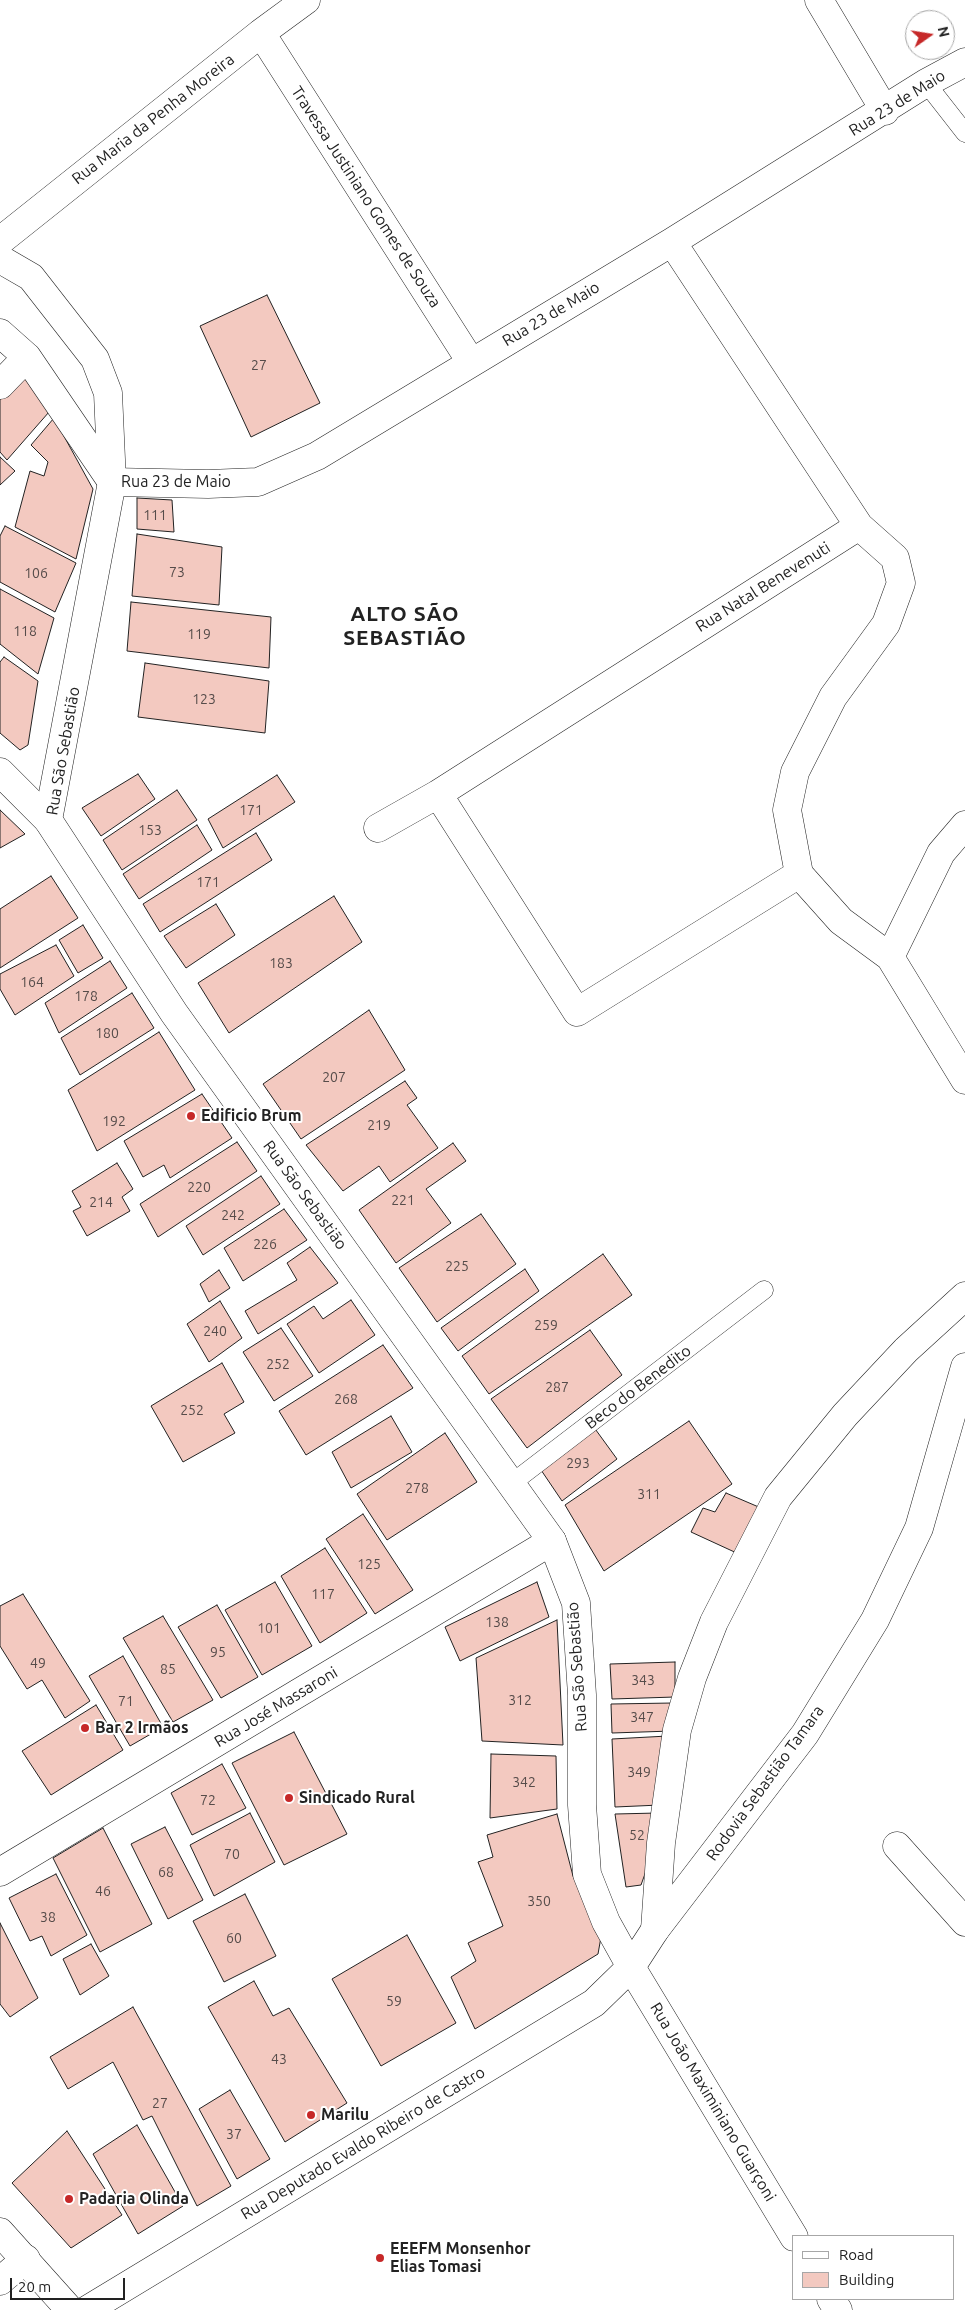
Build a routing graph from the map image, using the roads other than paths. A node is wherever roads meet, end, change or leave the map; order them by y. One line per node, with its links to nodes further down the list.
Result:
1 (306, 0): 3 (street, Rua Maria da Penha Moreira)
2 (818, 0): 6 (street)
3 (261, 33): 8 (street, Rua Maria da Penha Moreira); 13 (street, Travessa Justiniano Gomes de Souza)
4 (965, 62): 5 (street, Rua 23 de Maio)
5 (926, 84): 6 (street, Rua 23 de Maio); 7 (lane)
6 (885, 111): 9 (street, Rua 23 de Maio)
7 (965, 132)
8 (0, 240)
9 (672, 242): 13 (street, Rua 23 de Maio); 16 (street)
10 (0, 259): 15 (street, Rua São Sebastião)
11 (0, 333): 12 (street)
12 (28, 357): 14 (street); 15 (street)
13 (471, 362): 15 (street, Rua 23 de Maio)
14 (0, 385)
15 (112, 482): 19 (street, Rua São Sebastião)
16 (859, 526): 18 (street, Rua Natal Benevenuti); 22 (street)
17 (0, 772): 19 (street)
18 (438, 794): 21 (street, Rua Natal Benevenuti); 22 (street)
19 (48, 820): 28 (street, Rua São Sebastião)
20 (965, 825): 23 (street)
21 (378, 828)
22 (798, 874): 23 (street)
23 (890, 957): 24 (street)
24 (965, 1080)
25 (764, 1290): 28 (lane, Beco do Benedito)
26 (965, 1296): 33 (street)
27 (965, 1367): 33 (street, Rodovia Sebastião Tamara)
28 (512, 1483): 29 (street, Rua São Sebastião)
29 (552, 1541): 31 (street, Rua José Massaroni); 34 (street, Rua São Sebastião)
30 (897, 1846): 32 (street)
31 (0, 1872)
32 (965, 1922)
33 (655, 1930): 34 (street, Rodovia Sebastião Tamara)
34 (632, 1967): 36 (street, Rua João Maximiniano Guarçoni); 40 (street, Rua Deputado Evaldo Ribeiro de Castro)
35 (0, 2232): 37 (street)
36 (793, 2235)
37 (26, 2259): 38 (street); 39 (street)
38 (0, 2281)
39 (70, 2310)
40 (87, 2310)

